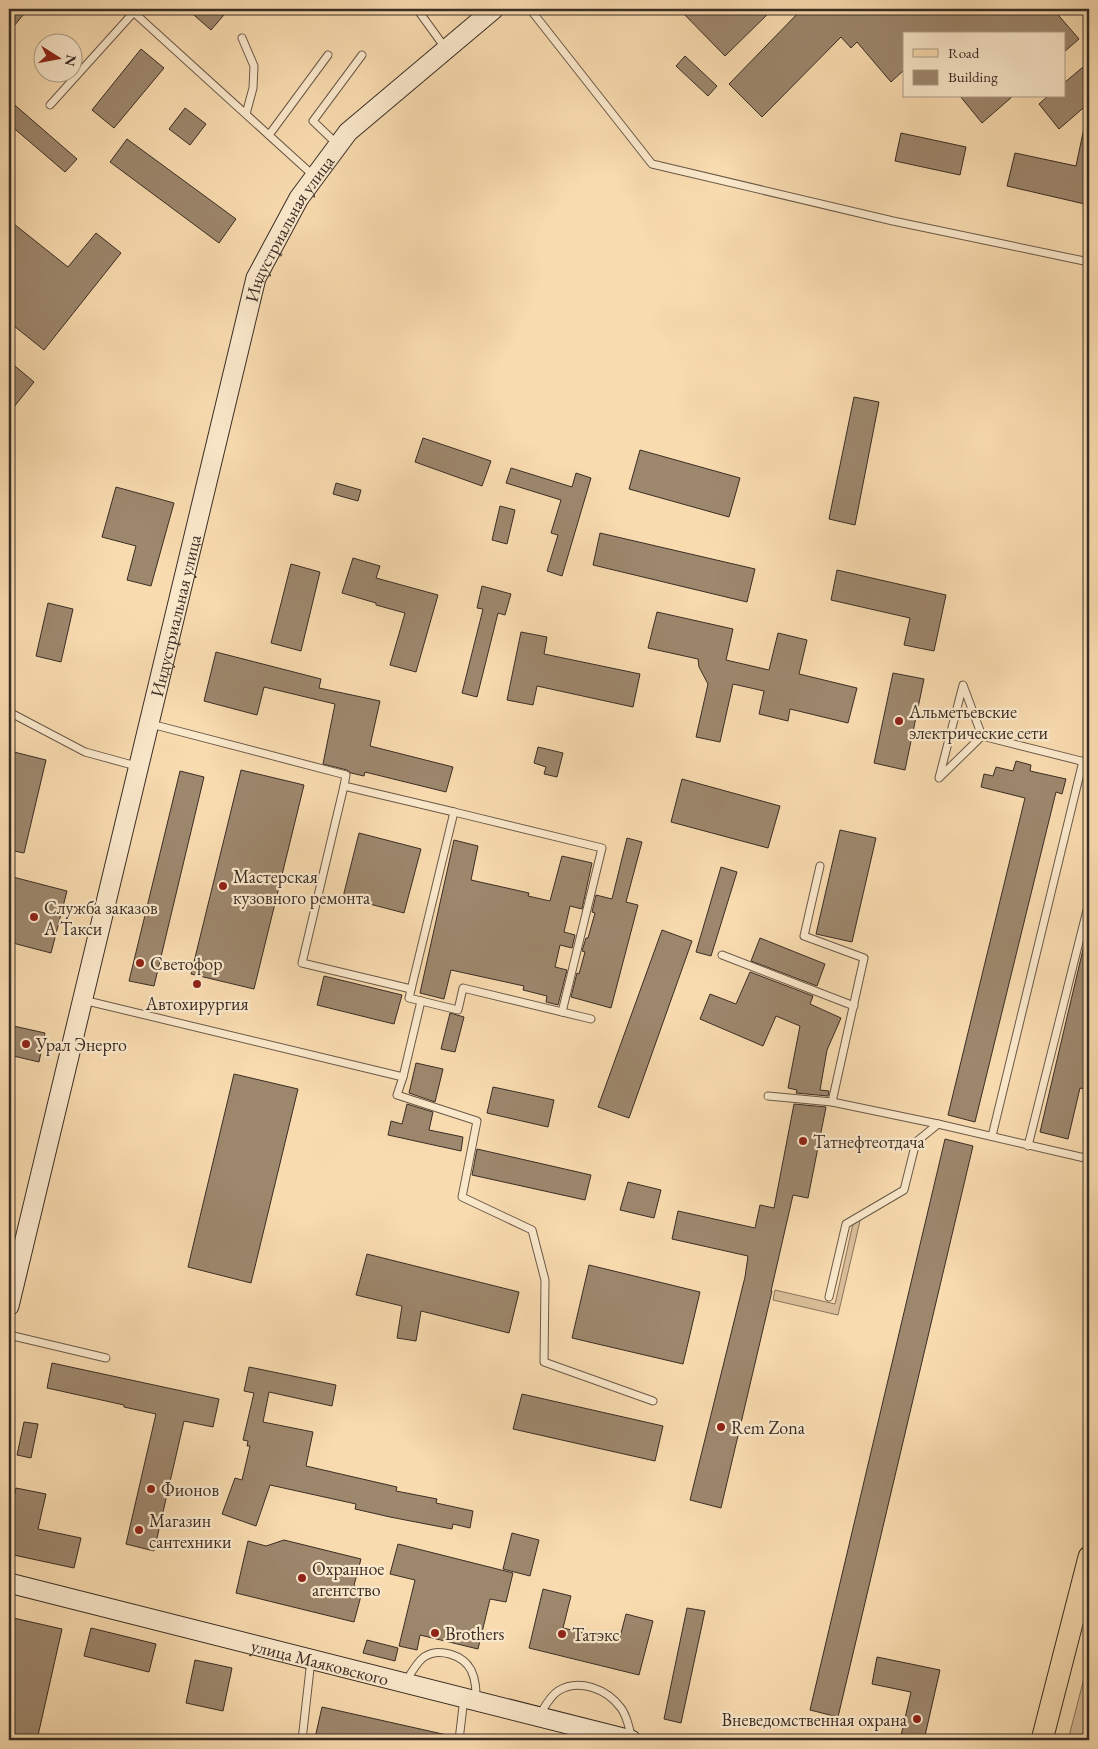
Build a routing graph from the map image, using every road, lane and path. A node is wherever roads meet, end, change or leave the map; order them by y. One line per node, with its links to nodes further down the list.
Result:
1 (417, 9): 6 (lane)
2 (494, 9): 6 (street, Индустриальная улица)
3 (530, 9): 14 (lane)
4 (132, 10): 9 (lane); 10 (lane)
5 (242, 38): 10 (lane)
6 (446, 49): 12 (street, Индустриальная улица)
7 (328, 55): 11 (lane)
8 (362, 55): 12 (lane)
9 (50, 105)
10 (246, 114): 11 (lane)
11 (269, 135): 13 (lane)
12 (338, 146): 13 (street, Индустриальная улица)
13 (314, 177): 16 (street, Индустриальная улица)
14 (1089, 262)
15 (9, 712): 19 (lane)
16 (149, 723): 19 (street, Индустриальная улица); 20 (lane)
17 (982, 736): 17 (lane); 18 (lane)
18 (1086, 762): 35 (lane)
19 (139, 767): 26 (street, Индустриальная улица)
20 (344, 786): 21 (lane); 25 (lane)
21 (454, 812): 25 (lane); 29 (lane)
22 (820, 866): 28 (lane)
23 (1089, 902): 36 (lane)
24 (722, 955): 28 (lane)
25 (411, 989): 27 (lane)
26 (82, 1000): 31 (lane); 38 (street, Индустриальная улица)
27 (421, 1001): 29 (lane); 31 (lane)
28 (854, 1006): 33 (lane)
29 (562, 1012): 30 (lane)
30 (591, 1019)
31 (403, 1077): 43 (lane)
32 (768, 1096): 33 (lane)
33 (832, 1102): 34 (lane)
34 (938, 1124): 35 (lane); 39 (lane)
35 (992, 1136): 36 (lane)
36 (1028, 1146): 37 (lane)
37 (1089, 1159)
38 (13, 1270): 40 (street, Индустриальная улица)
39 (829, 1297)
40 (9, 1306)
41 (9, 1335): 42 (lane)
42 (106, 1358)
43 (653, 1401)
44 (1089, 1556): 54 (main road)
45 (9, 1583): 46 (street, улица Маяковского)
46 (311, 1659): 47 (street, улица Маяковского); 51 (lane)
47 (405, 1683): 48 (street, улица Маяковского); 48 (lane)
48 (470, 1699): 49 (street, улица Маяковского); 52 (lane)
49 (538, 1717): 53 (street, улица Маяковского); 53 (lane)
50 (1089, 1730): 55 (path)
51 (302, 1740)
52 (460, 1740)
53 (632, 1740)
54 (1042, 1740)
55 (1087, 1740)

